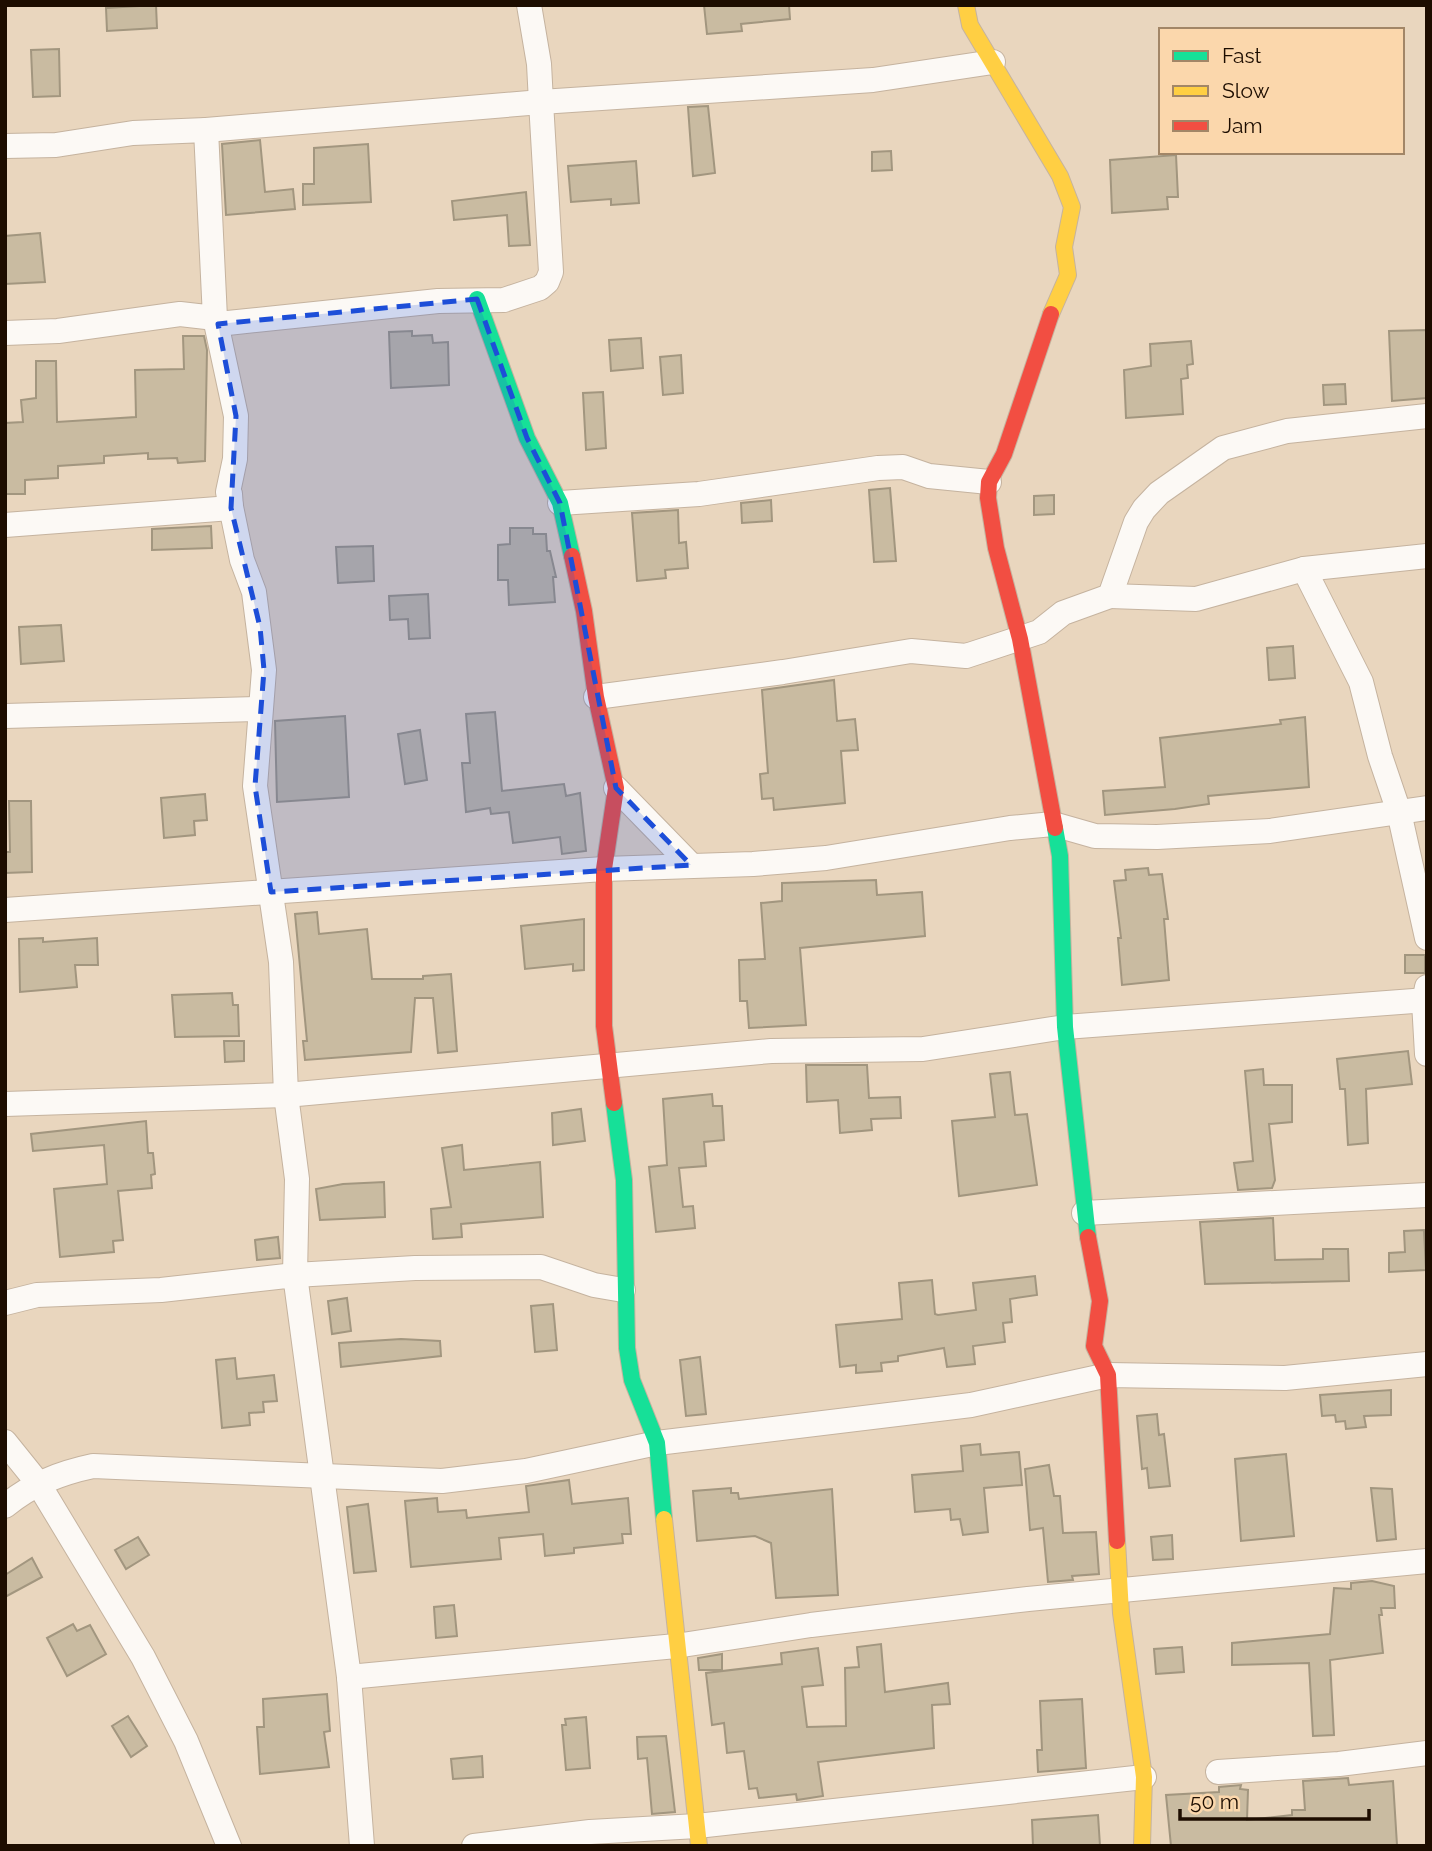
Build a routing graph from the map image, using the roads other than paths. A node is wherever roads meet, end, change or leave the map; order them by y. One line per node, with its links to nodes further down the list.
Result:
1 (529, 5): 4 (street)
2 (966, 5): 3 (street)
3 (993, 62): 4 (street); 11 (street)
4 (541, 102): 5 (street); 7 (street)
5 (206, 130): 6 (street); 8 (street)
6 (5, 146)
7 (477, 299): 8 (street); 12 (street)
8 (216, 321): 9 (street); 13 (street)
9 (5, 333)
10 (1427, 416): 17 (street)
11 (989, 482): 12 (street); 18 (street)
12 (560, 503): 19 (street)
13 (231, 508): 14 (street); 20 (street)
14 (5, 525)
15 (1427, 556): 16 (street)
16 (1304, 569): 17 (street); 24 (street)
17 (1110, 596): 18 (street)
18 (1020, 639): 19 (street); 25 (street)
19 (596, 698): 22 (street)
20 (260, 709): 21 (street); 28 (street)
21 (5, 716)
22 (615, 788): 26 (street); 27 (street)
23 (1427, 808): 24 (street)
24 (1399, 812): 25 (street); 30 (street)
25 (1053, 824): 26 (street); 32 (street)
26 (691, 865): 27 (street)
27 (604, 869): 28 (street); 34 (street)
28 (271, 892): 29 (street); 35 (street)
29 (5, 910)
30 (1427, 938)
31 (1426, 996): 32 (street); 33 (street)
32 (1065, 1027): 34 (street); 38 (street)
33 (1427, 1054)
34 (611, 1065): 35 (street); 40 (street)
35 (286, 1095): 36 (street); 39 (street)
36 (5, 1104)
37 (1427, 1195): 38 (street)
38 (1084, 1213): 43 (street)
39 (295, 1275): 40 (street); 41 (street); 46 (street)
40 (623, 1290): 45 (street)
41 (5, 1303)
42 (1426, 1366): 43 (street)
43 (1108, 1375): 45 (street); 50 (street)
44 (5, 1442): 47 (street)
45 (657, 1443): 46 (street); 51 (street)
46 (320, 1475): 47 (street); 52 (street)
47 (38, 1483): 48 (street); 57 (street)
48 (5, 1506)
49 (1427, 1560): 50 (street)
50 (1121, 1592): 51 (street); 55 (street)
51 (676, 1646): 52 (street); 56 (street)
52 (349, 1677): 58 (street)
53 (1427, 1753): 54 (street)
54 (1218, 1772)
55 (1144, 1777): 56 (street); 60 (street)
56 (698, 1836): 59 (street)
57 (229, 1846)
58 (362, 1846)
59 (474, 1846)
60 (1142, 1846)

